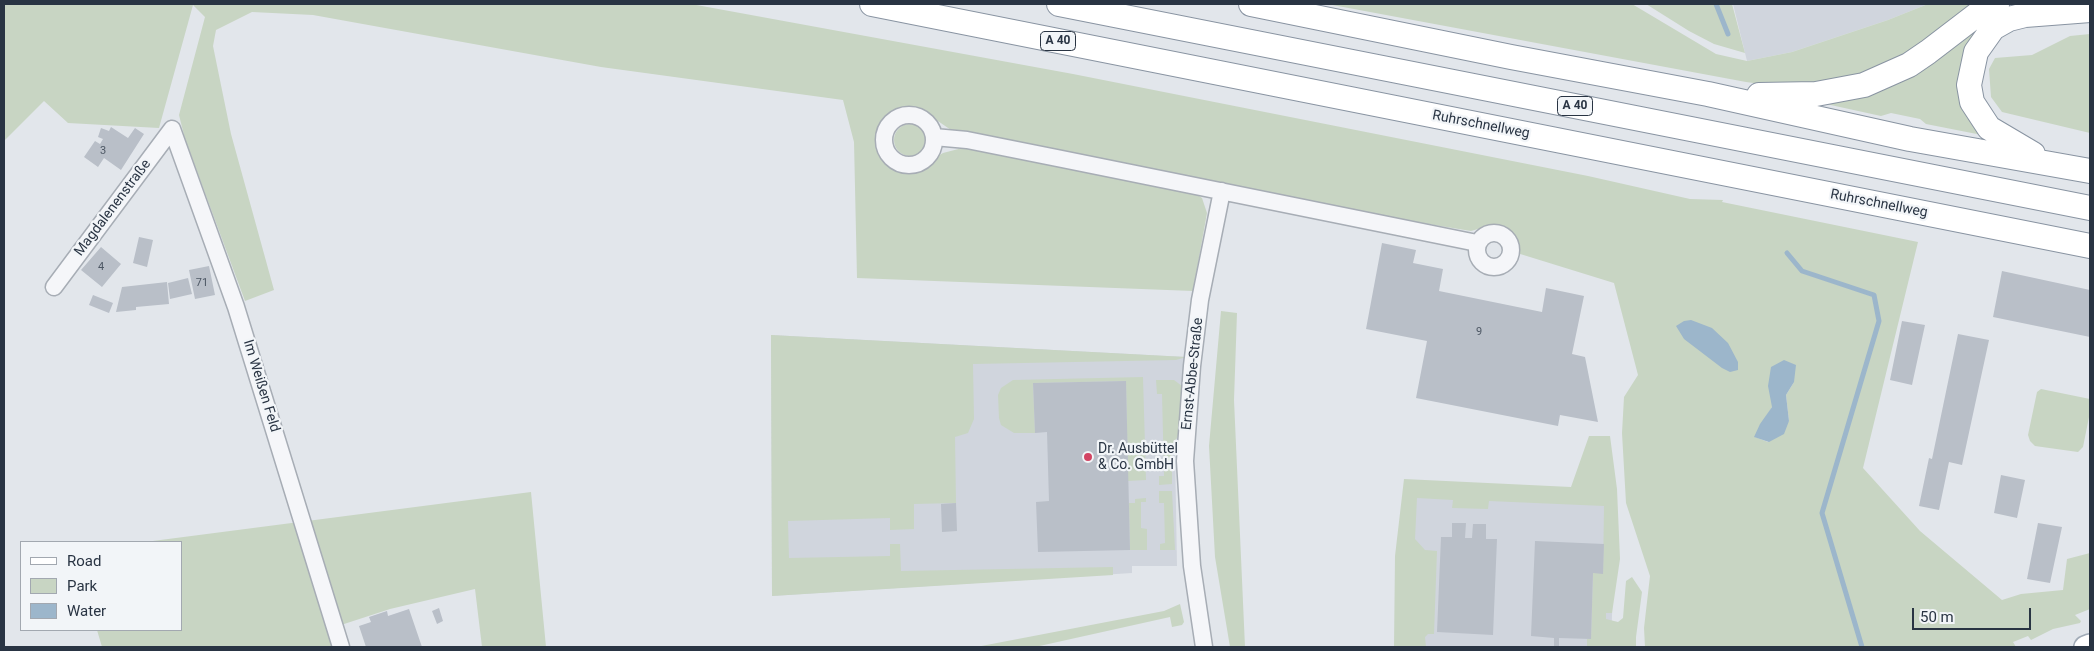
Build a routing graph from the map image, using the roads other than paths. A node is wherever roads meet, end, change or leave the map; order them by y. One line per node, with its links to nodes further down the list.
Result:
1 (872, 4): 14 (highway, Ruhrschnellweg / A 40)
2 (1060, 4): 12 (highway, A 40)
3 (1251, 4): 6 (highway)
4 (1998, 4): 6 (highway)
5 (2090, 10): 9 (highway)
6 (1708, 94): 9 (highway)
7 (172, 129): 15 (street, Magdalenenstraße); 17 (street, Im Weißen Feld)
8 (934, 137): 11 (street)
9 (2057, 165): 10 (highway)
10 (2090, 171)
11 (1222, 191): 13 (street); 18 (street, Ernst-Abbe-Straße)
12 (2090, 208)
13 (1477, 243)
14 (2090, 246)
15 (54, 287)
16 (2090, 645): 19 (main road)
17 (340, 647)
18 (1204, 647)
19 (2085, 647)

